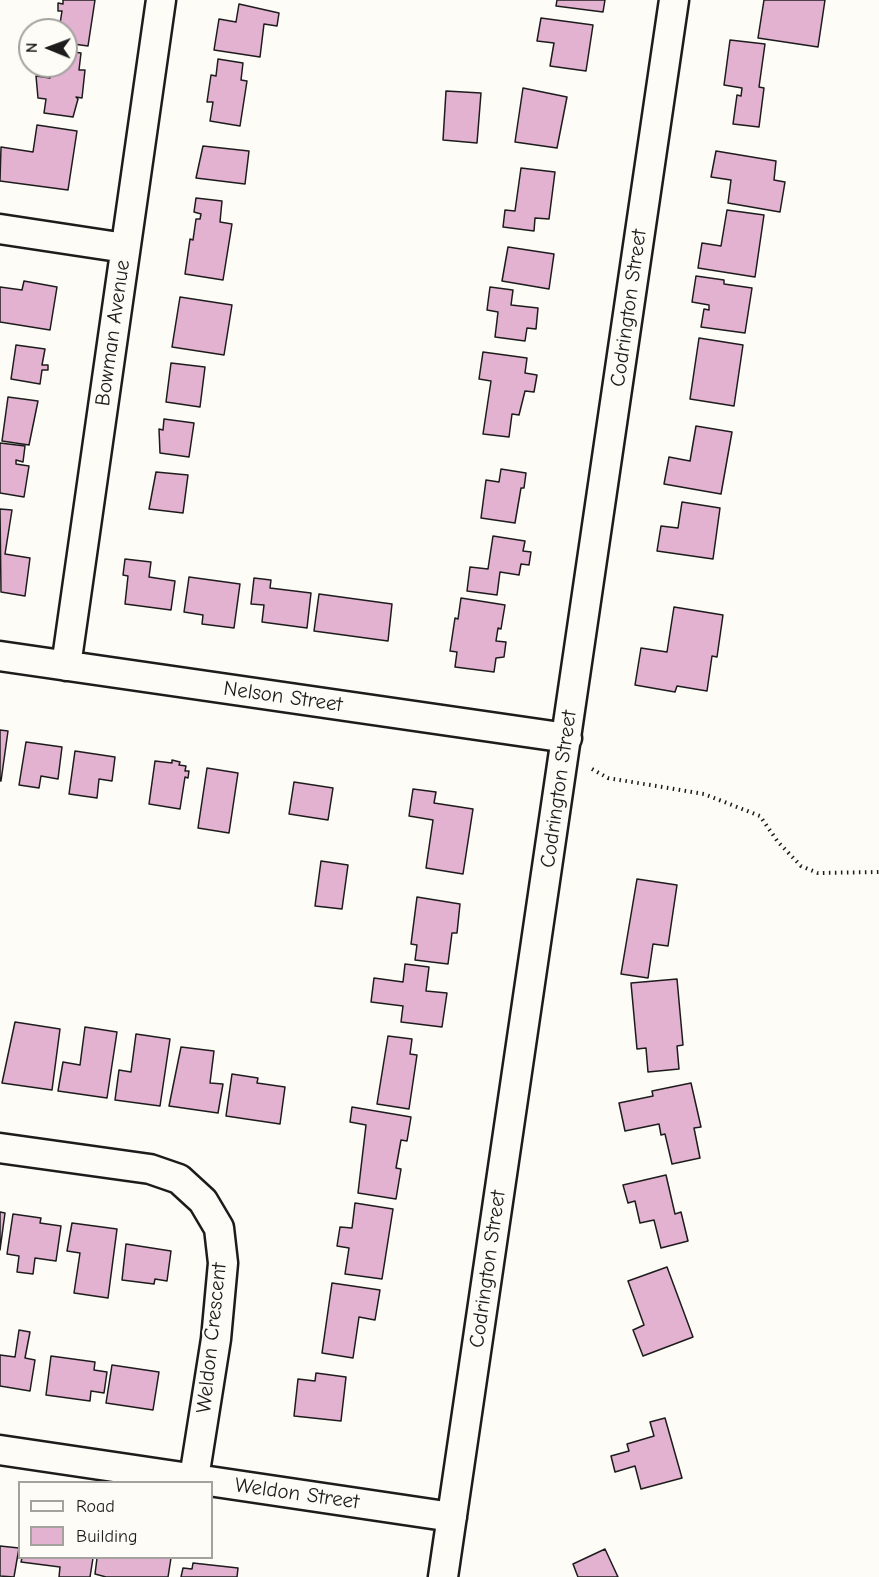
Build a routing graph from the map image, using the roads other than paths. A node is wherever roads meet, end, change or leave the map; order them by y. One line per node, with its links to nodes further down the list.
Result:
1 (161, 0): 4 (street, Bowman Avenue)
2 (674, 0): 7 (street, Codrington Street)
3 (0, 229): 4 (street)
4 (125, 248): 6 (street, Bowman Avenue)
5 (0, 656): 6 (street, Nelson Street)
6 (66, 666): 7 (street, Nelson Street)
7 (567, 738): 11 (street, Codrington Street)
8 (0, 1148): 10 (street, Weldon Crescent)
9 (0, 1450): 10 (street, Weldon Street)
10 (194, 1478): 11 (street, Weldon Street)
11 (452, 1517): 12 (street, Codrington Street)
12 (442, 1577)

